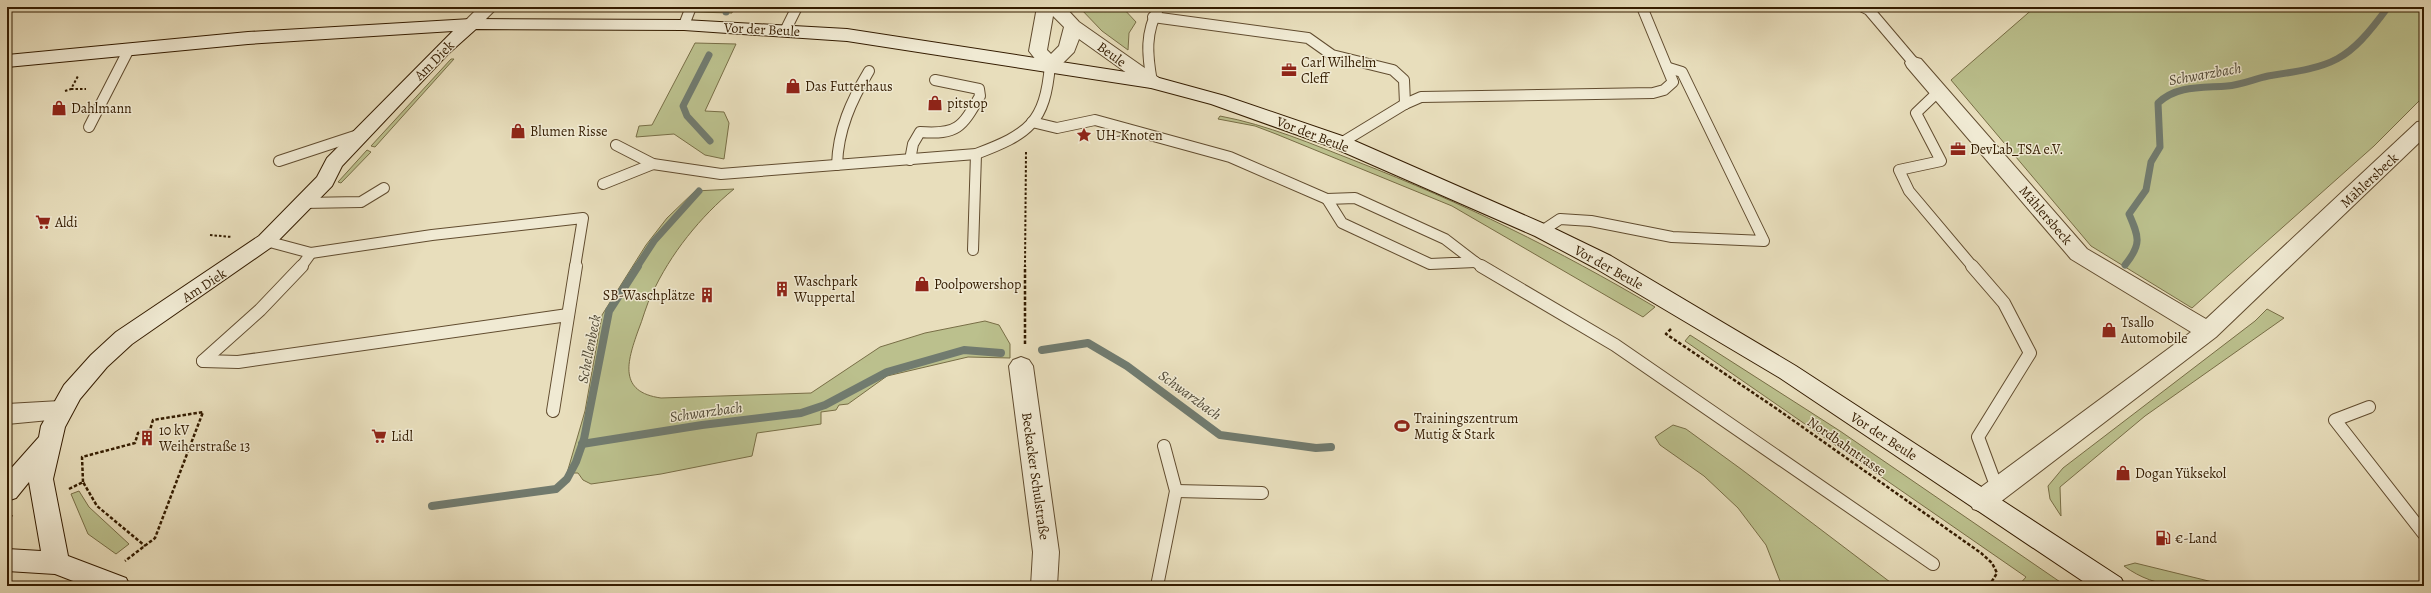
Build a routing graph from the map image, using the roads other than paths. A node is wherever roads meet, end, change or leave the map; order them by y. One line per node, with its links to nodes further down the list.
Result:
1 (489, 7): 10 (street)
2 (691, 7): 11 (lane)
3 (797, 7): 13 (lane)
4 (1046, 7): 17 (street)
5 (1055, 7): 12 (street, Beule)
6 (1160, 7): 9 (lane)
7 (1642, 7): 18 (lane)
8 (1863, 7): 16 (lane)
9 (1154, 17): 21 (lane); 23 (lane)
10 (471, 24): 11 (street, Vor der Beule); 14 (street, Am Diek); 27 (street, Am Diek)
11 (684, 25): 13 (street, Vor der Beule)
12 (1073, 26): 17 (street); 21 (street, Beule)
13 (786, 29): 17 (street, Vor der Beule)
14 (129, 49): 15 (street, Am Diek); 25 (lane)
15 (7, 62)
16 (1914, 63): 22 (street, Mählersbeck)
17 (1050, 65): 21 (street, Vor der Beule); 24 (lane)
18 (1669, 68): 23 (lane); 40 (lane)
19 (869, 71): 35 (lane)
20 (935, 80): 32 (lane)
21 (1152, 82): 28 (street, Vor der Beule)
22 (1939, 91): 46 (street, Mählersbeck); 57 (lane)
23 (1405, 104): 28 (lane)
24 (1032, 122): 31 (lane); 38 (lane)
25 (89, 126)
26 (2424, 127): 30 (street, Mählersbeck)
27 (363, 133): 33 (lane); 39 (street, Am Diek)
28 (1341, 143): 40 (street, Vor der Beule)
29 (616, 145): 34 (lane)
30 (2414, 150): 46 (street, Mählersbeck)
31 (976, 154): 32 (lane); 42 (lane)
32 (910, 160): 35 (lane)
33 (279, 161)
34 (653, 164): 35 (lane); 36 (lane)
35 (837, 165)
36 (604, 184)
37 (384, 188): 39 (lane)
38 (1327, 199): 44 (lane); 44 (lane)
39 (303, 204): 41 (street, Am Diek)
40 (1542, 231): 57 (street, Vor der Beule)
41 (266, 241): 43 (lane); 49 (street, Am Diek)
42 (973, 250)
43 (311, 253): 45 (lane); 45 (lane)
44 (1474, 262): 61 (lane)
45 (568, 315): 50 (lane)
46 (2208, 331): 57 (street, Mählersbeck)
47 (1021, 366): 63 (street, Beckacker Schulstraße)
48 (2369, 407): 58 (lane)
49 (60, 410): 51 (street); 52 (street, Am Diek)
50 (553, 411)
51 (7, 414)
52 (47, 443): 54 (street); 60 (street)
53 (1164, 446): 55 (lane)
54 (7, 491)
55 (1176, 491): 56 (lane); 64 (lane)
56 (1262, 493)
57 (1990, 494): 65 (street, Vor der Beule)
58 (2424, 534)
59 (7, 560): 60 (street)
60 (56, 563): 62 (street)
61 (1933, 564)
62 (109, 583)
63 (1044, 586)
64 (1157, 586)
65 (2112, 586)

